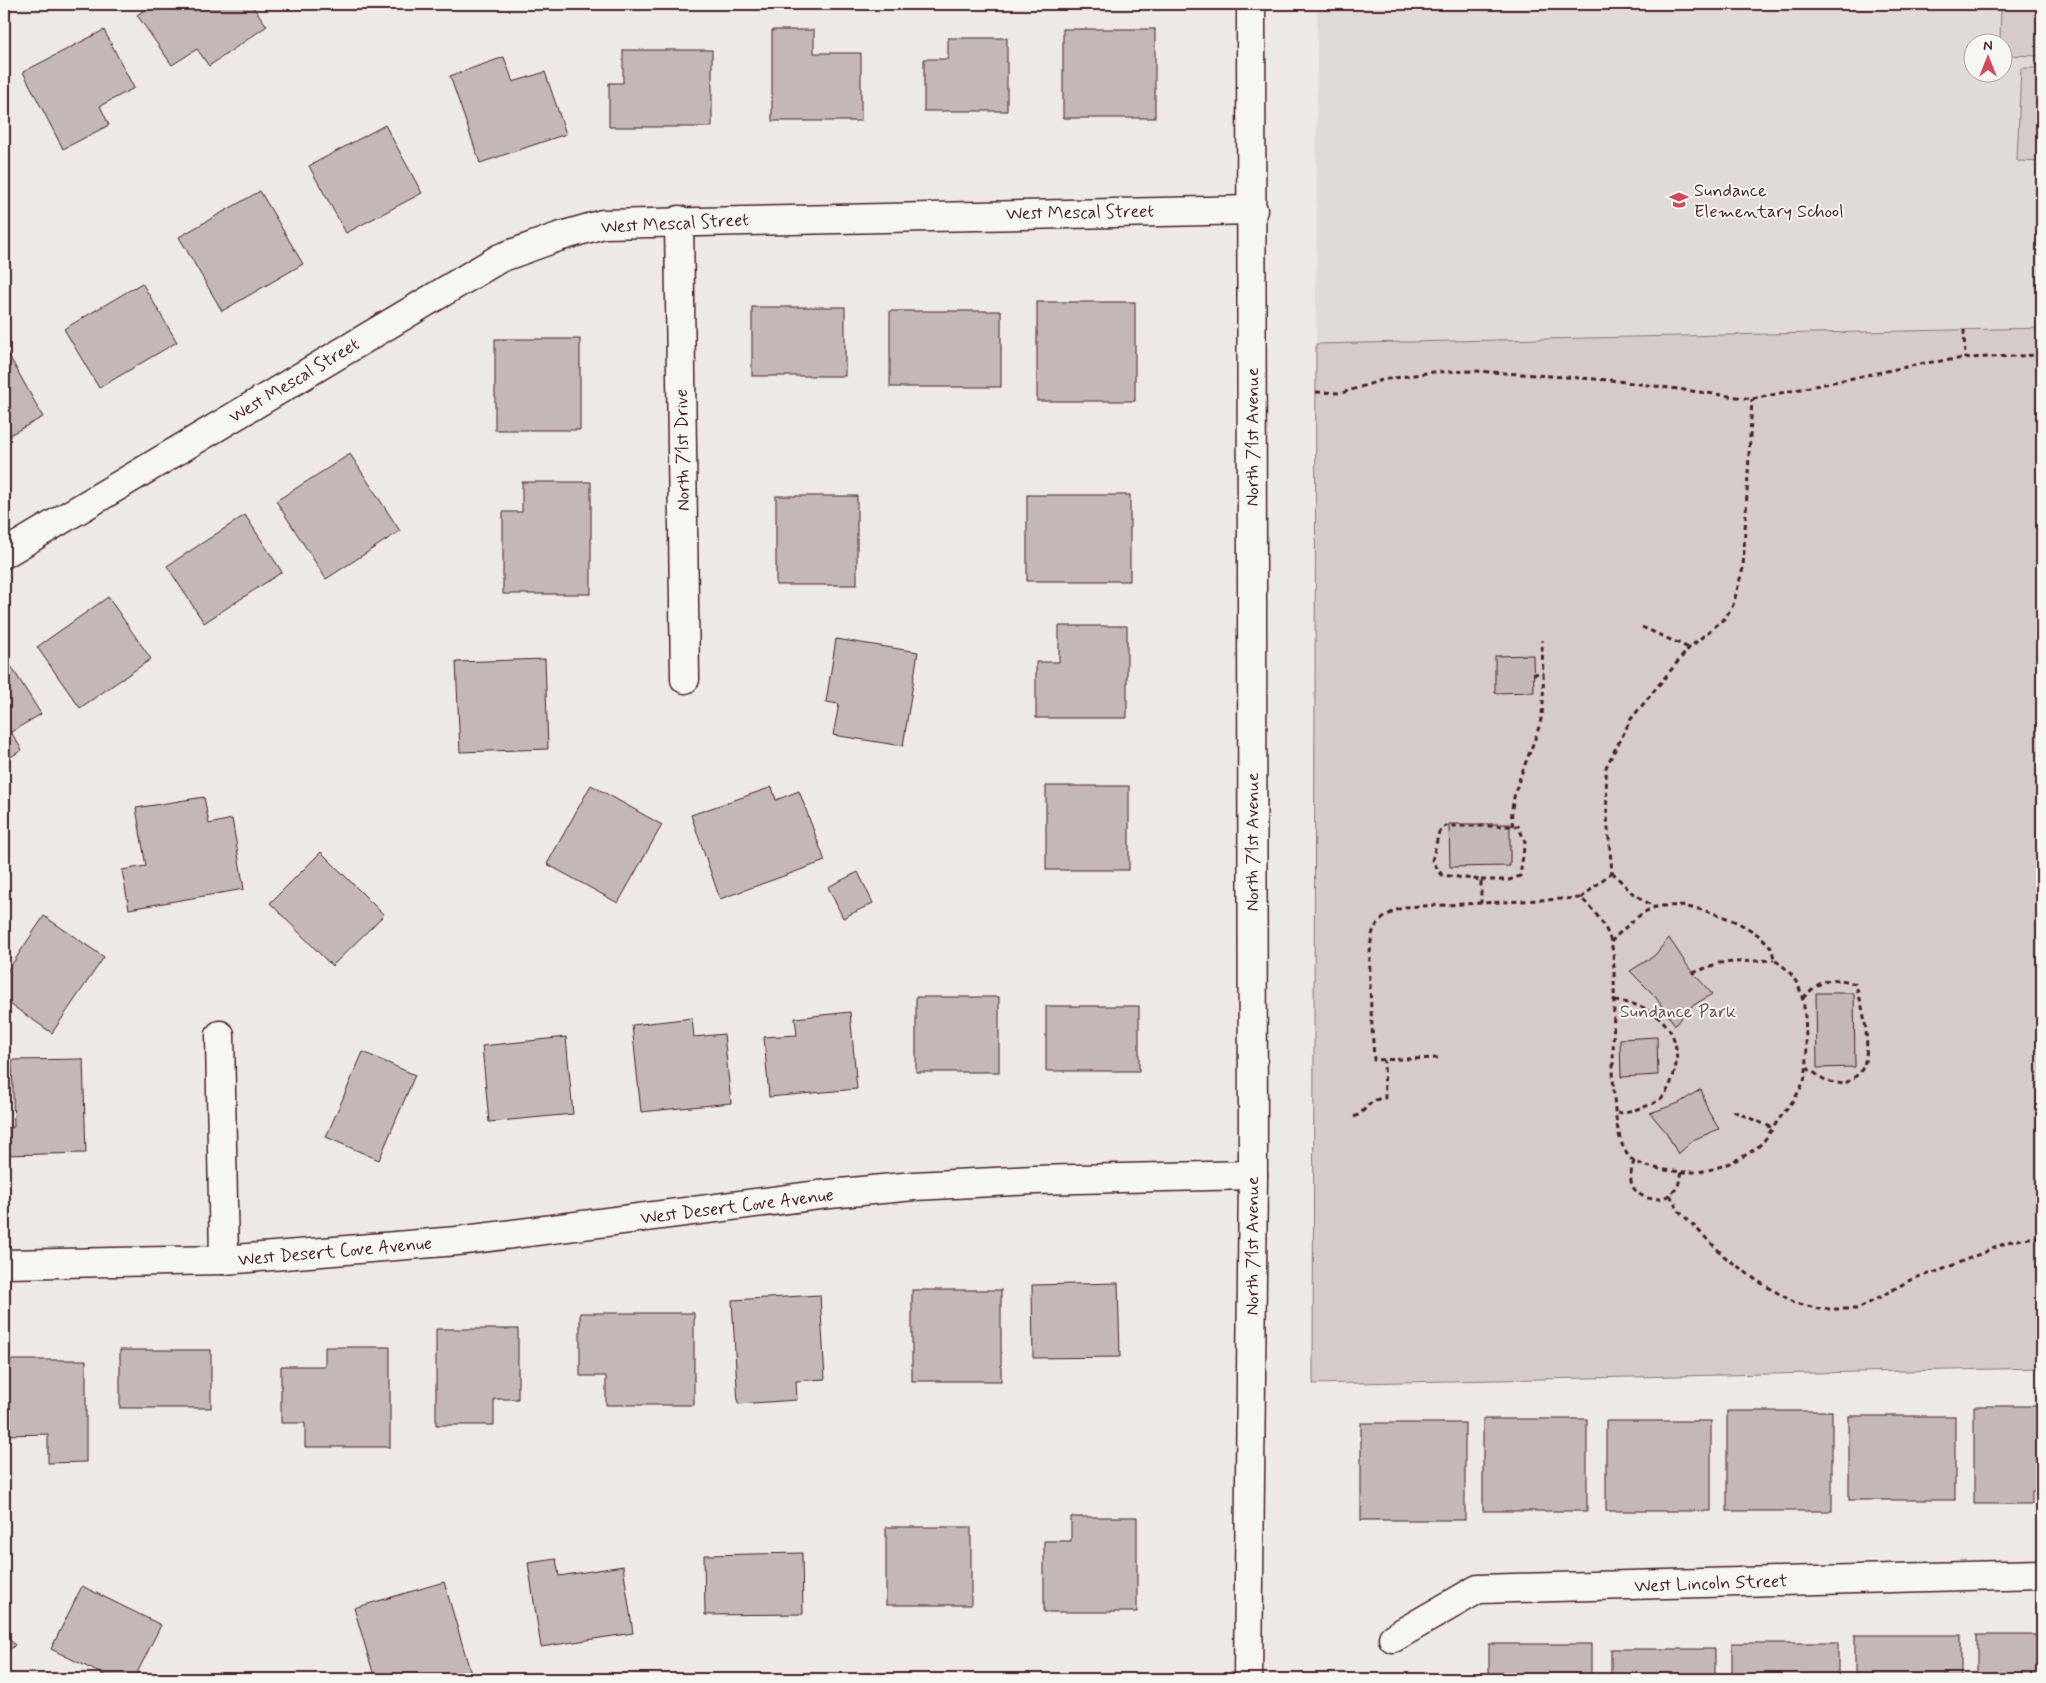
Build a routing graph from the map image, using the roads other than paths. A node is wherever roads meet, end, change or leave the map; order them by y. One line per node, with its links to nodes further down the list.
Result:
1 (1252, 4): 2 (street, North 71st Avenue)
2 (1253, 210): 3 (street, West Mescal Street); 7 (street, North 71st Avenue)
3 (679, 220): 4 (street, West Mescal Street); 5 (street, North 71st Drive)
4 (4, 554)
5 (685, 679)
6 (220, 1035): 8 (street, West Desert Cove Avenue)
7 (1253, 1175): 8 (street, West Desert Cove Avenue); 12 (street, North 71st Avenue)
8 (224, 1260): 9 (street, West Desert Cove Avenue)
9 (4, 1264)
10 (2042, 1574): 11 (street, West Lincoln Street)
11 (1393, 1638)
12 (1248, 1679)

